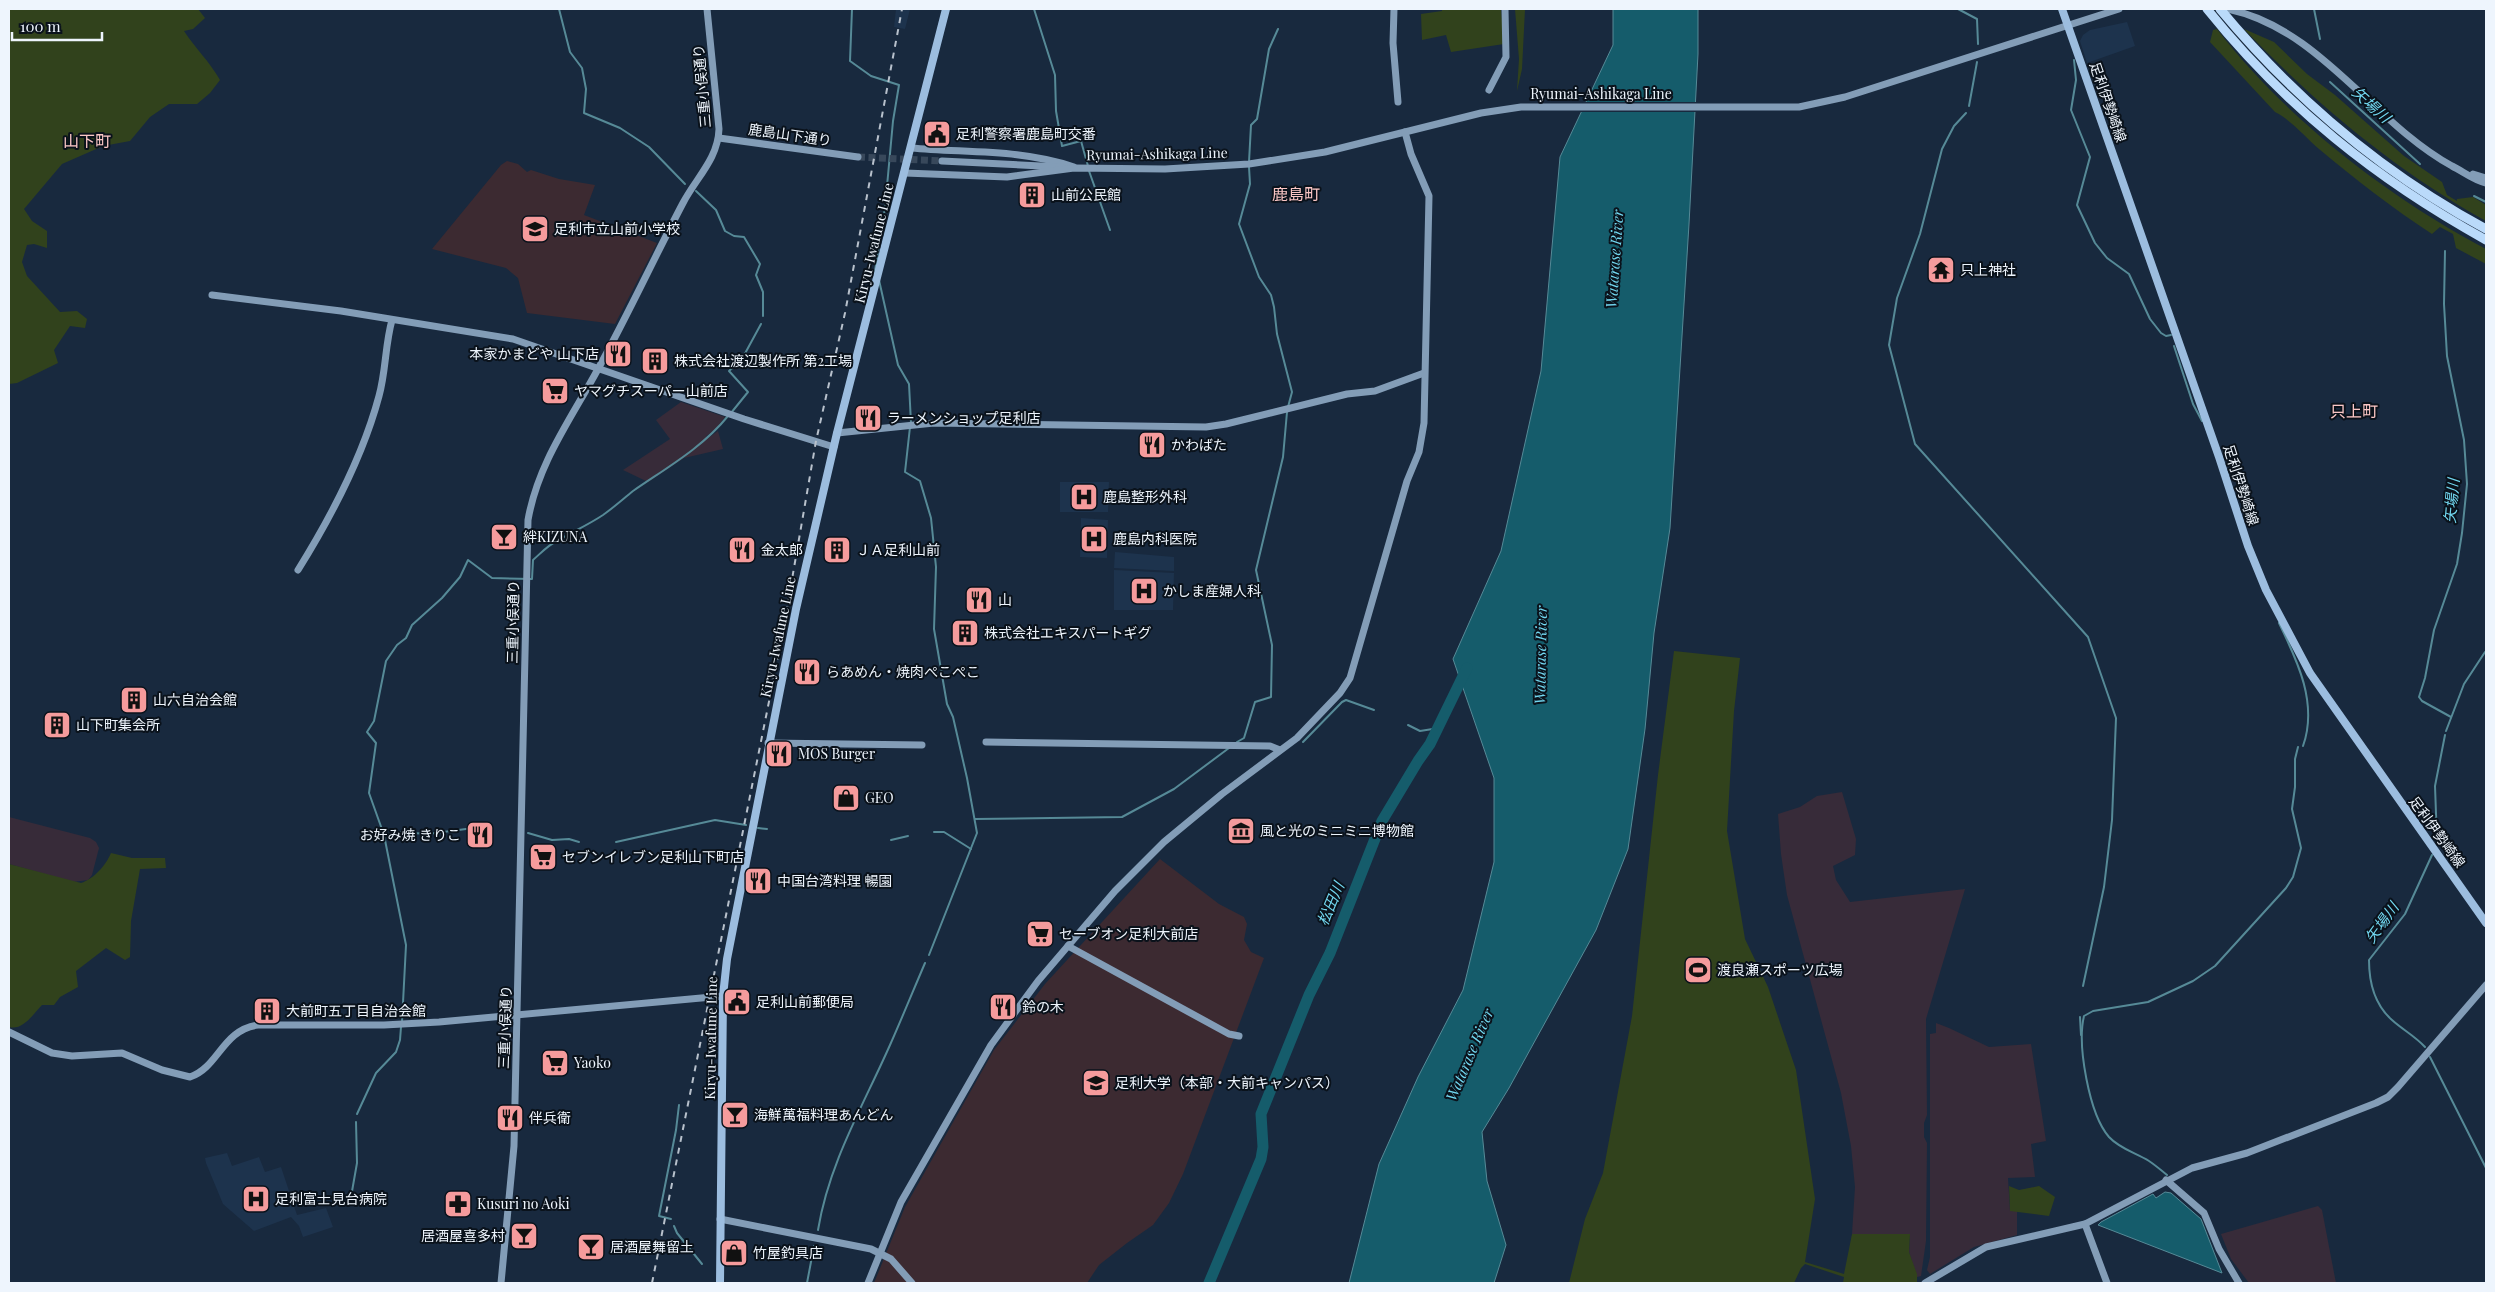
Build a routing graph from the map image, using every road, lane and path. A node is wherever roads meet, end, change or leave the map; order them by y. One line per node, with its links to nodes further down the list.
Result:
1 (707, 9): 14 (street, 三重小俣通り)
2 (946, 9): 15 (main road, Kiryu-Iwafune Line)
3 (1394, 9): 12 (street)
4 (1505, 9): 11 (street)
5 (2062, 9): 10 (main road, 足利伊勢崎線)
6 (2119, 9): 10 (street, Ryumai-Ashikaga Line)
7 (2207, 9): 24 (highway)
8 (2220, 9): 23 (highway)
9 (2228, 9): 19 (street)
10 (2067, 24): 13 (street, Ryumai-Ashikaga Line); 36 (main road, 足利伊勢崎線)
11 (1489, 90)
12 (1398, 102)
13 (1405, 132): 18 (street, Ryumai-Ashikaga Line); 28 (street)
14 (719, 138): 16 (street, 鹿島山下通り); 27 (street, 三重小俣通り)
15 (911, 148): 18 (street, Ryumai-Ashikaga Line); 20 (main road, Kiryu-Iwafune Line)
16 (858, 157)
17 (942, 161): 18 (street)
18 (1074, 168): 20 (street, Ryumai-Ashikaga Line)
19 (2456, 168): 21 (street); 22 (street)
20 (905, 173): 29 (main road, Kiryu-Iwafune Line)
21 (2486, 178)
22 (2486, 183)
23 (2486, 229)
24 (2486, 240)
25 (212, 295): 26 (street)
26 (392, 320): 27 (street); 31 (street)
27 (598, 369): 30 (street); 40 (street, 三重小俣通り)
28 (1424, 373): 29 (street); 35 (street)
29 (837, 433): 30 (main road, Kiryu-Iwafune Line)
30 (834, 447): 33 (main road, Kiryu-Iwafune Line)
31 (298, 570)
32 (986, 742): 35 (street)
33 (768, 743): 34 (street); 39 (main road, Kiryu-Iwafune Line)
34 (922, 745)
35 (1280, 750): 37 (street)
36 (2486, 923)
37 (1068, 946): 42 (street); 46 (street)
38 (2486, 984): 43 (street)
39 (723, 996): 40 (street); 44 (main road, Kiryu-Iwafune Line)
40 (519, 1014): 41 (street); 48 (street, 三重小俣通り)
41 (9, 1032)
42 (1239, 1036)
43 (2166, 1180): 45 (street); 47 (street)
44 (720, 1219): 46 (street); 49 (main road, Kiryu-Iwafune Line)
45 (2085, 1224): 52 (street); 53 (street)
46 (879, 1252): 50 (street); 51 (street)
47 (2238, 1282)
48 (501, 1283)
49 (720, 1283)
50 (868, 1283)
51 (912, 1283)
52 (1925, 1283)
53 (2107, 1283)

